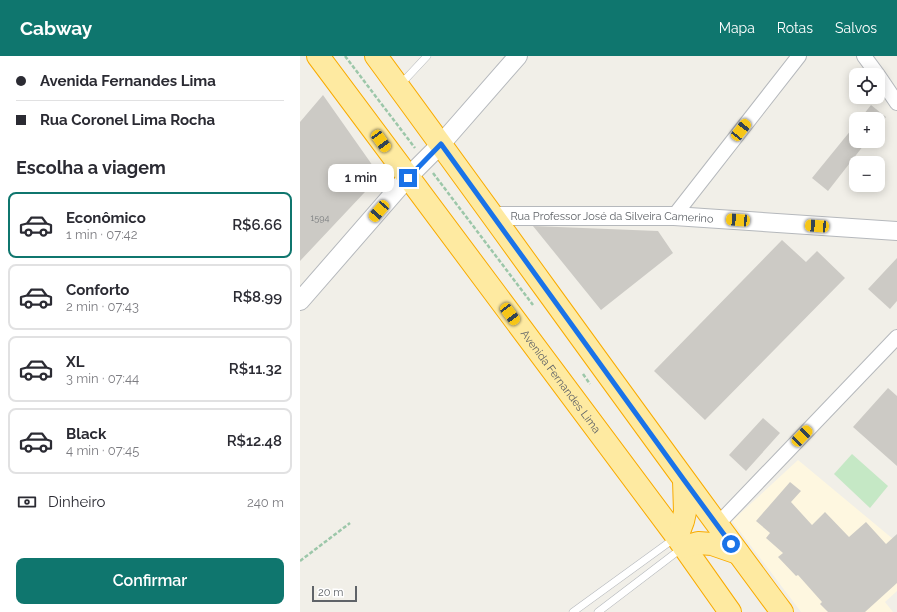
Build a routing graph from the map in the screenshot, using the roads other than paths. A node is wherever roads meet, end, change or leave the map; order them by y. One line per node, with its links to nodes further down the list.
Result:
1 (318, 56): 12 (highway, Avenida Fernandes Lima)
2 (376, 56): 9 (highway)
3 (427, 56): 9 (lane)
4 (518, 56): 11 (street)
5 (799, 56): 14 (street)
6 (864, 56): 7 (street)
7 (873, 68)
8 (885, 85): 10 (street)
9 (399, 86): 11 (highway)
10 (897, 102)
11 (441, 144): 12 (street); 13 (highway)
12 (408, 178): 16 (street); 20 (highway, Avenida Fernandes Lima)
13 (494, 216): 14 (street, Rua Professor José da Silveira Camerino); 18 (highway)
14 (674, 216): 15 (street, Rua Professor José da Silveira Camerino)
15 (897, 231)
16 (300, 301)
17 (897, 337): 19 (street)
18 (684, 480): 19 (highway); 20 (highway)
19 (717, 525): 21 (highway)
20 (680, 542): 21 (highway); 22 (lane); 23 (lane); 24 (highway, Avenida Fernandes Lima)
21 (738, 553): 25 (highway)
22 (573, 612)
23 (598, 612)
24 (730, 612)
25 (782, 612)

